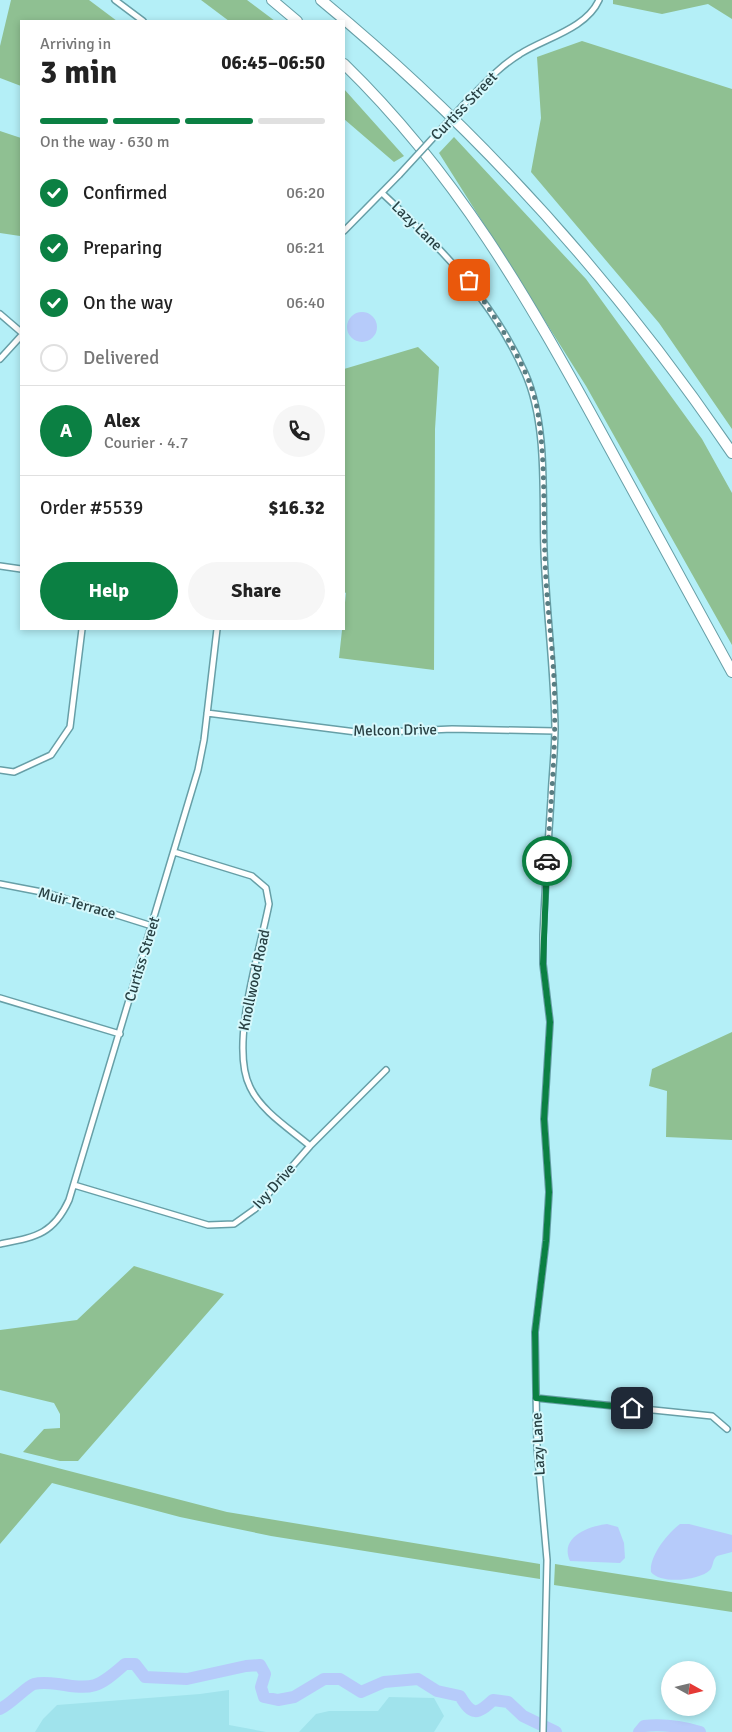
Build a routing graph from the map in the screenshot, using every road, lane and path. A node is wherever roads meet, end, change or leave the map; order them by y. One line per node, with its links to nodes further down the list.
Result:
1 (115, 0): 5 (street)
2 (272, 0): 6 (highway)
3 (321, 0): 7 (highway)
4 (599, 0): 10 (street, Curtiss Street, bridge)
5 (142, 20)
6 (295, 20)
7 (344, 20)
8 (345, 21): 16 (highway)
9 (345, 65): 21 (highway)
10 (382, 192): 11 (street, Curtiss Street); 23 (street, Lazy Lane)
11 (345, 230)
12 (0, 314): 13 (street)
13 (20, 331)
14 (20, 337): 15 (street)
15 (0, 359)
16 (732, 453)
17 (0, 566): 18 (street)
18 (20, 569)
19 (82, 630): 24 (street)
20 (217, 630): 22 (street, Curtiss Street)
21 (732, 672)
22 (207, 713): 23 (street, Melcon Drive); 25 (street, Curtiss Street)
23 (555, 731): 34 (street, Lazy Lane)
24 (0, 770)
25 (174, 852): 27 (street, Curtiss Street); 31 (street, Knollwood Road)
26 (0, 884): 27 (street, Muir Terrace)
27 (152, 926): 29 (street, Curtiss Street)
28 (0, 998): 29 (street)
29 (120, 1034): 32 (street, Curtiss Street)
30 (386, 1070): 31 (street, Ivy Drive)
31 (310, 1146): 32 (street, Ivy Drive)
32 (74, 1186): 33 (street, Curtiss Street)
33 (0, 1244)
34 (536, 1398): 35 (street); 36 (street, Lazy Lane)
35 (727, 1428)
36 (543, 1732)

